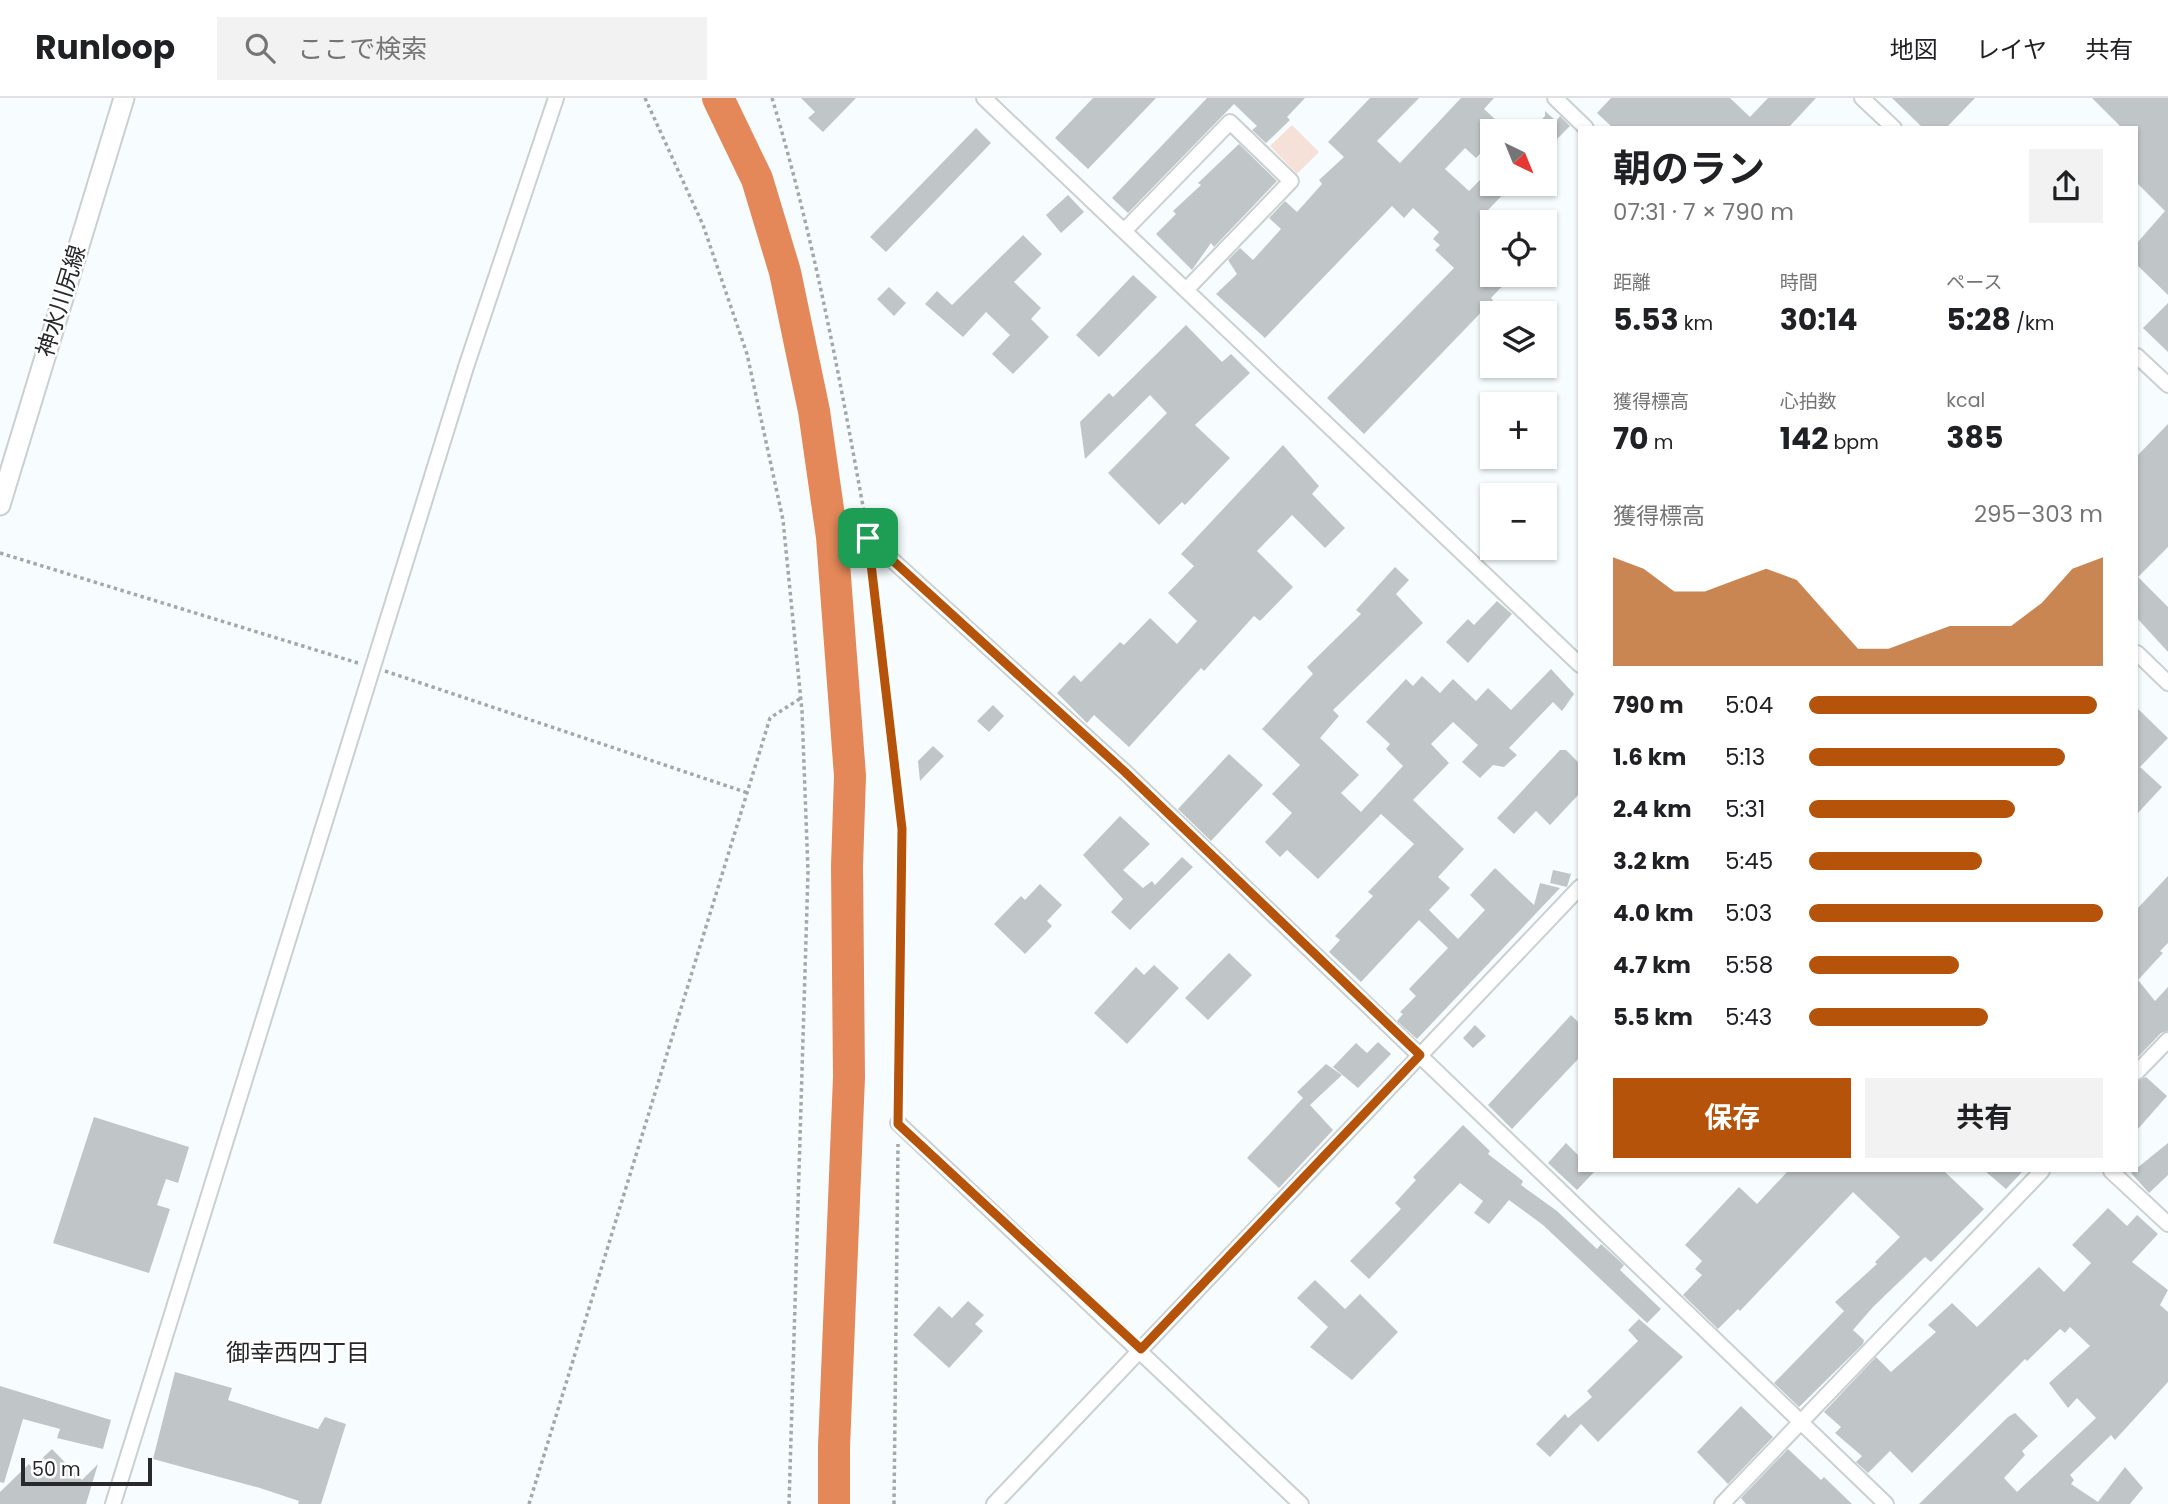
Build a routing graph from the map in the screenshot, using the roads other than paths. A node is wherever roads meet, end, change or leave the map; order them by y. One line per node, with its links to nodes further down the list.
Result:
1 (124, 98): 12 (main road, 神水川尻線)
2 (556, 98): 27 (street)
3 (984, 98): 8 (street)
4 (1555, 98): 6 (street)
5 (1862, 98): 7 (street)
6 (1584, 126)
7 (1892, 126)
8 (1124, 232): 9 (street); 9 (street)
9 (1186, 290): 15 (street)
10 (2138, 357): 11 (street)
11 (2168, 385)
12 (0, 505)
13 (868, 538): 19 (street)
14 (2138, 654): 16 (street)
15 (1578, 664)
16 (2168, 683)
17 (1578, 889): 19 (street)
18 (2168, 1040): 20 (street)
19 (1420, 1055): 25 (street); 26 (street)
20 (2138, 1071)
21 (898, 1124): 25 (street)
22 (2041, 1172): 26 (street)
23 (2112, 1172): 24 (street)
24 (2168, 1224)
25 (1141, 1349): 28 (street); 29 (street)
26 (1801, 1422): 30 (street); 31 (street)
27 (113, 1504)
28 (994, 1504)
29 (1301, 1504)
30 (1722, 1504)
31 (1886, 1504)

